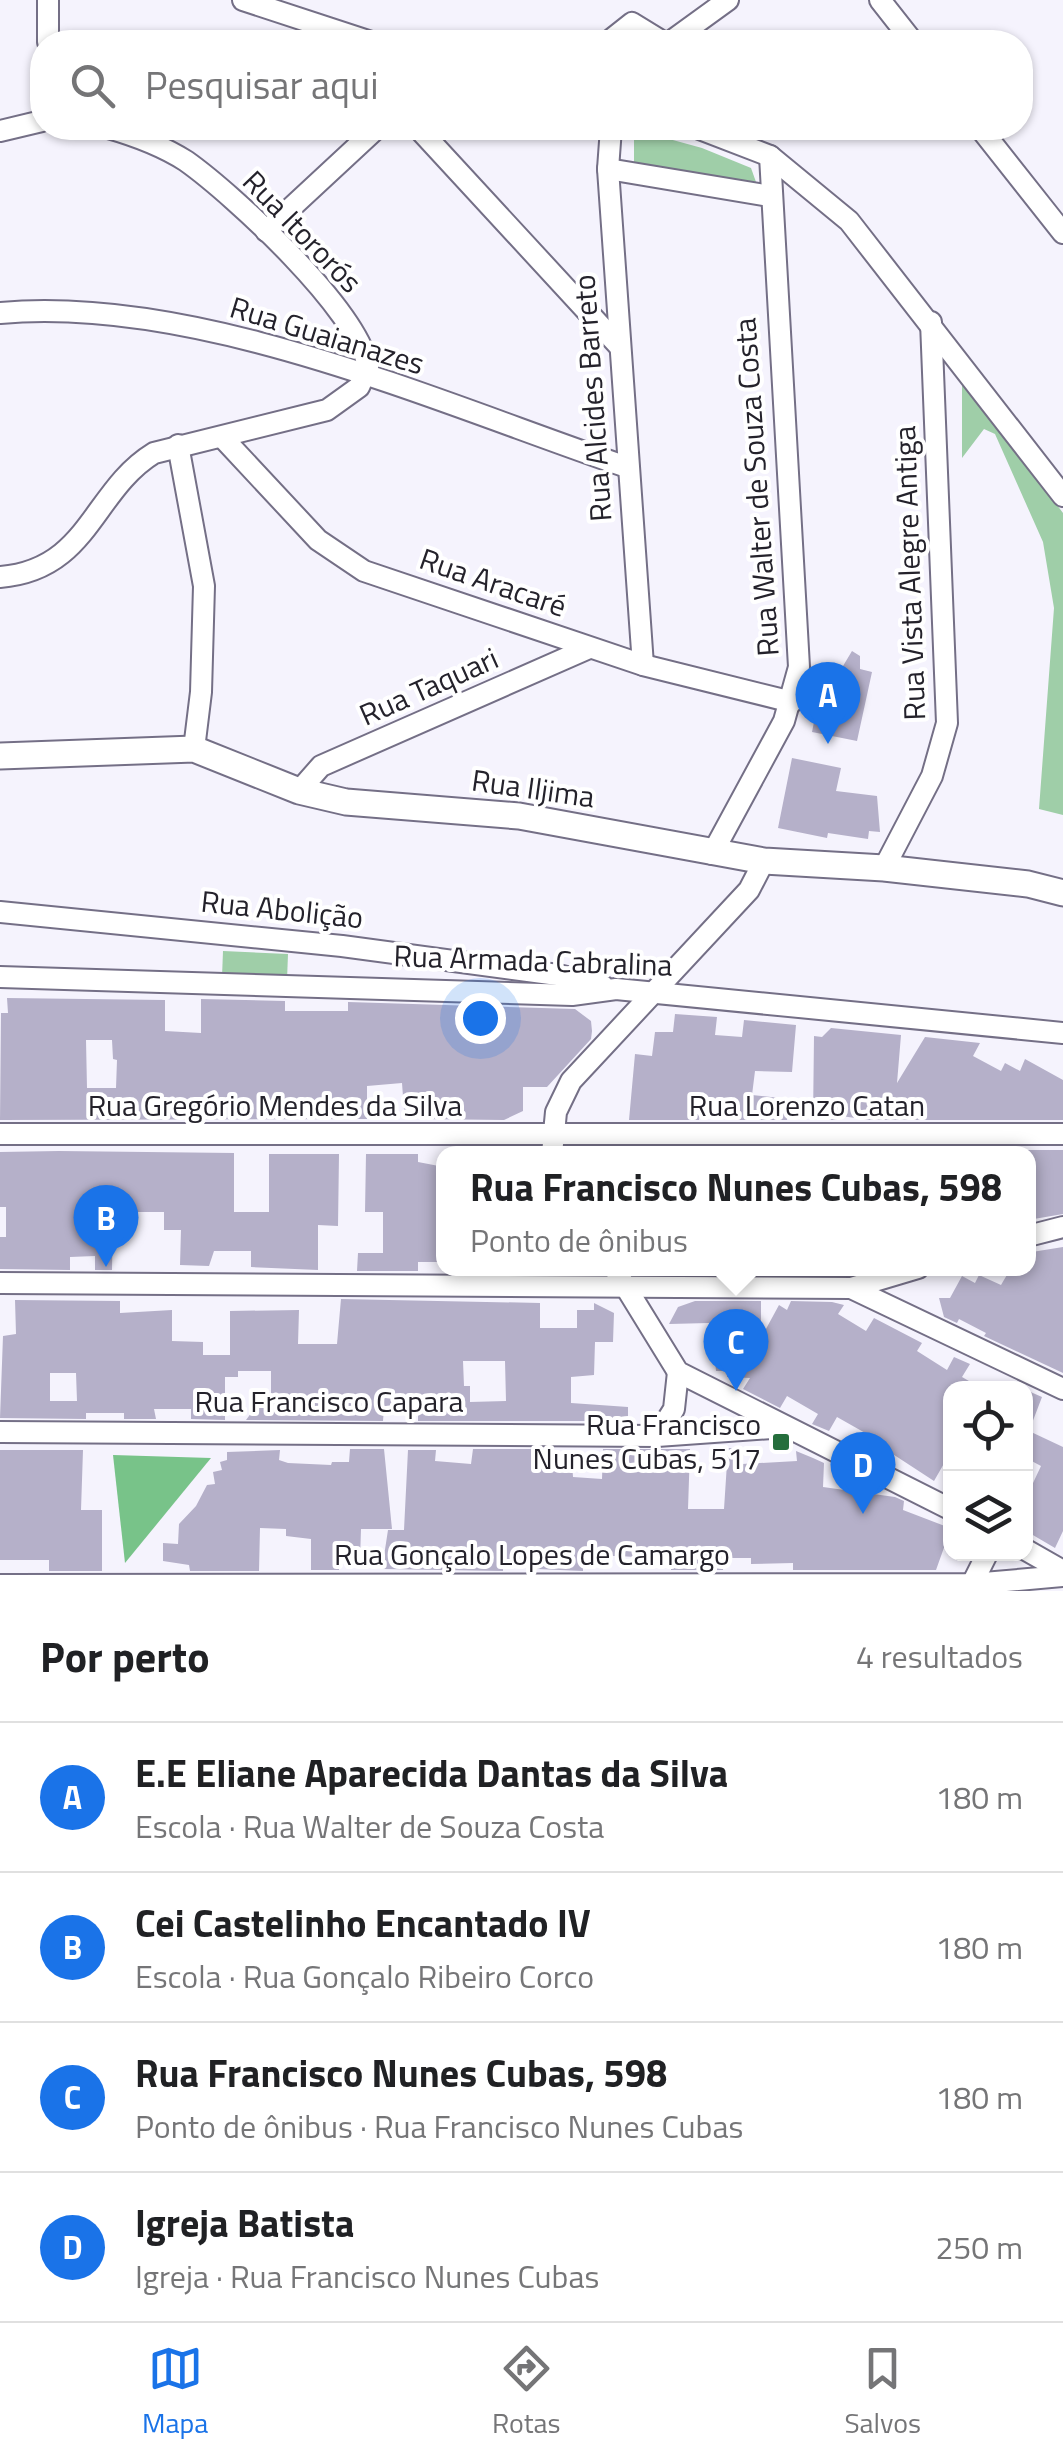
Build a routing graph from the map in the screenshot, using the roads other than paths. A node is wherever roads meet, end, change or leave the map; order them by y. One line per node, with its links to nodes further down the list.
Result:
1 (48, 0): 5 (street)
2 (243, 0): 6 (street)
3 (728, 0): 9 (street)
4 (880, 0): 10 (street)
5 (48, 30)
6 (323, 30)
7 (623, 30): 8 (street)
8 (645, 30)
9 (684, 30)
10 (904, 30)
11 (30, 124): 12 (street)
12 (0, 132)
13 (147, 140): 22 (street, Rua Itororós)
14 (364, 140): 22 (street)
15 (429, 140): 26 (street)
16 (610, 140): 20 (street, Rua Alcides Barreto)
17 (728, 140): 19 (street)
18 (989, 140): 23 (street)
19 (770, 156): 21 (street, Rua Walter de Souza Costa); 25 (street)
20 (608, 169): 21 (street); 26 (street, Rua Alcides Barreto)
21 (770, 196): 35 (street, Rua Walter de Souza Costa)
22 (266, 231): 27 (street, Rua Itororós)
23 (1063, 233)
24 (0, 313): 27 (street, Rua Guaianazes)
25 (931, 322): 31 (street); 41 (street, Rua Vista Alegre Antiga)
26 (620, 348): 30 (street, Rua Alcides Barreto)
27 (365, 377): 28 (street); 30 (street, Rua Guaianazes)
28 (222, 437): 29 (street); 33 (street, Rua Aracaré)
29 (178, 446): 32 (street); 36 (street)
30 (627, 467): 34 (street, Rua Alcides Barreto)
31 (1063, 496)
32 (0, 577)
33 (590, 648): 34 (street, Rua Aracaré); 38 (street, Rua Taquari)
34 (644, 666): 35 (street, Rua Aracaré)
35 (792, 702): 39 (street, Rua Walter de Souza Costa)
36 (194, 750): 37 (main road, Rua Iljima); 38 (main road, Rua Iljima)
37 (0, 756)
38 (299, 790): 39 (main road, Rua Iljima)
39 (712, 854): 40 (main road, Rua Iljima)
40 (764, 861): 41 (main road, Rua Iljima); 46 (street)
41 (884, 868): 42 (main road, Rua Iljima)
42 (1063, 892)
43 (0, 912): 45 (street, Rua Abolição)
44 (0, 977): 45 (street, Rua Armada Cabralina)
45 (616, 989): 46 (street, Rua Armada Cabralina)
46 (654, 992): 47 (street, Rua Armada Cabralina); 50 (street)
47 (1063, 1033)
48 (0, 1134): 50 (street, Rua Gregório Mendes da Silva)
49 (1063, 1134): 50 (street, Rua Lorenzo Catan)
50 (551, 1145)
51 (1063, 1227): 52 (street)
52 (1036, 1234)
53 (891, 1276): 56 (street)
54 (620, 1277): 55 (street); 56 (street); 57 (street)
55 (0, 1282)
56 (851, 1288): 58 (street)
57 (678, 1372): 59 (street); 61 (street)
58 (1063, 1388)
59 (786, 1427): 61 (street, Rua Francisco Capara); 62 (street)
60 (0, 1432): 61 (street, Rua Francisco Capara)
61 (657, 1436)
62 (943, 1506)
63 (1033, 1555): 65 (street)
64 (984, 1561): 66 (street)
65 (1063, 1574): 66 (street, Rua Gonçalo Lopes de Camargo)
66 (972, 1584): 67 (street, Rua Gonçalo Lopes de Camargo)
67 (0, 1585)

